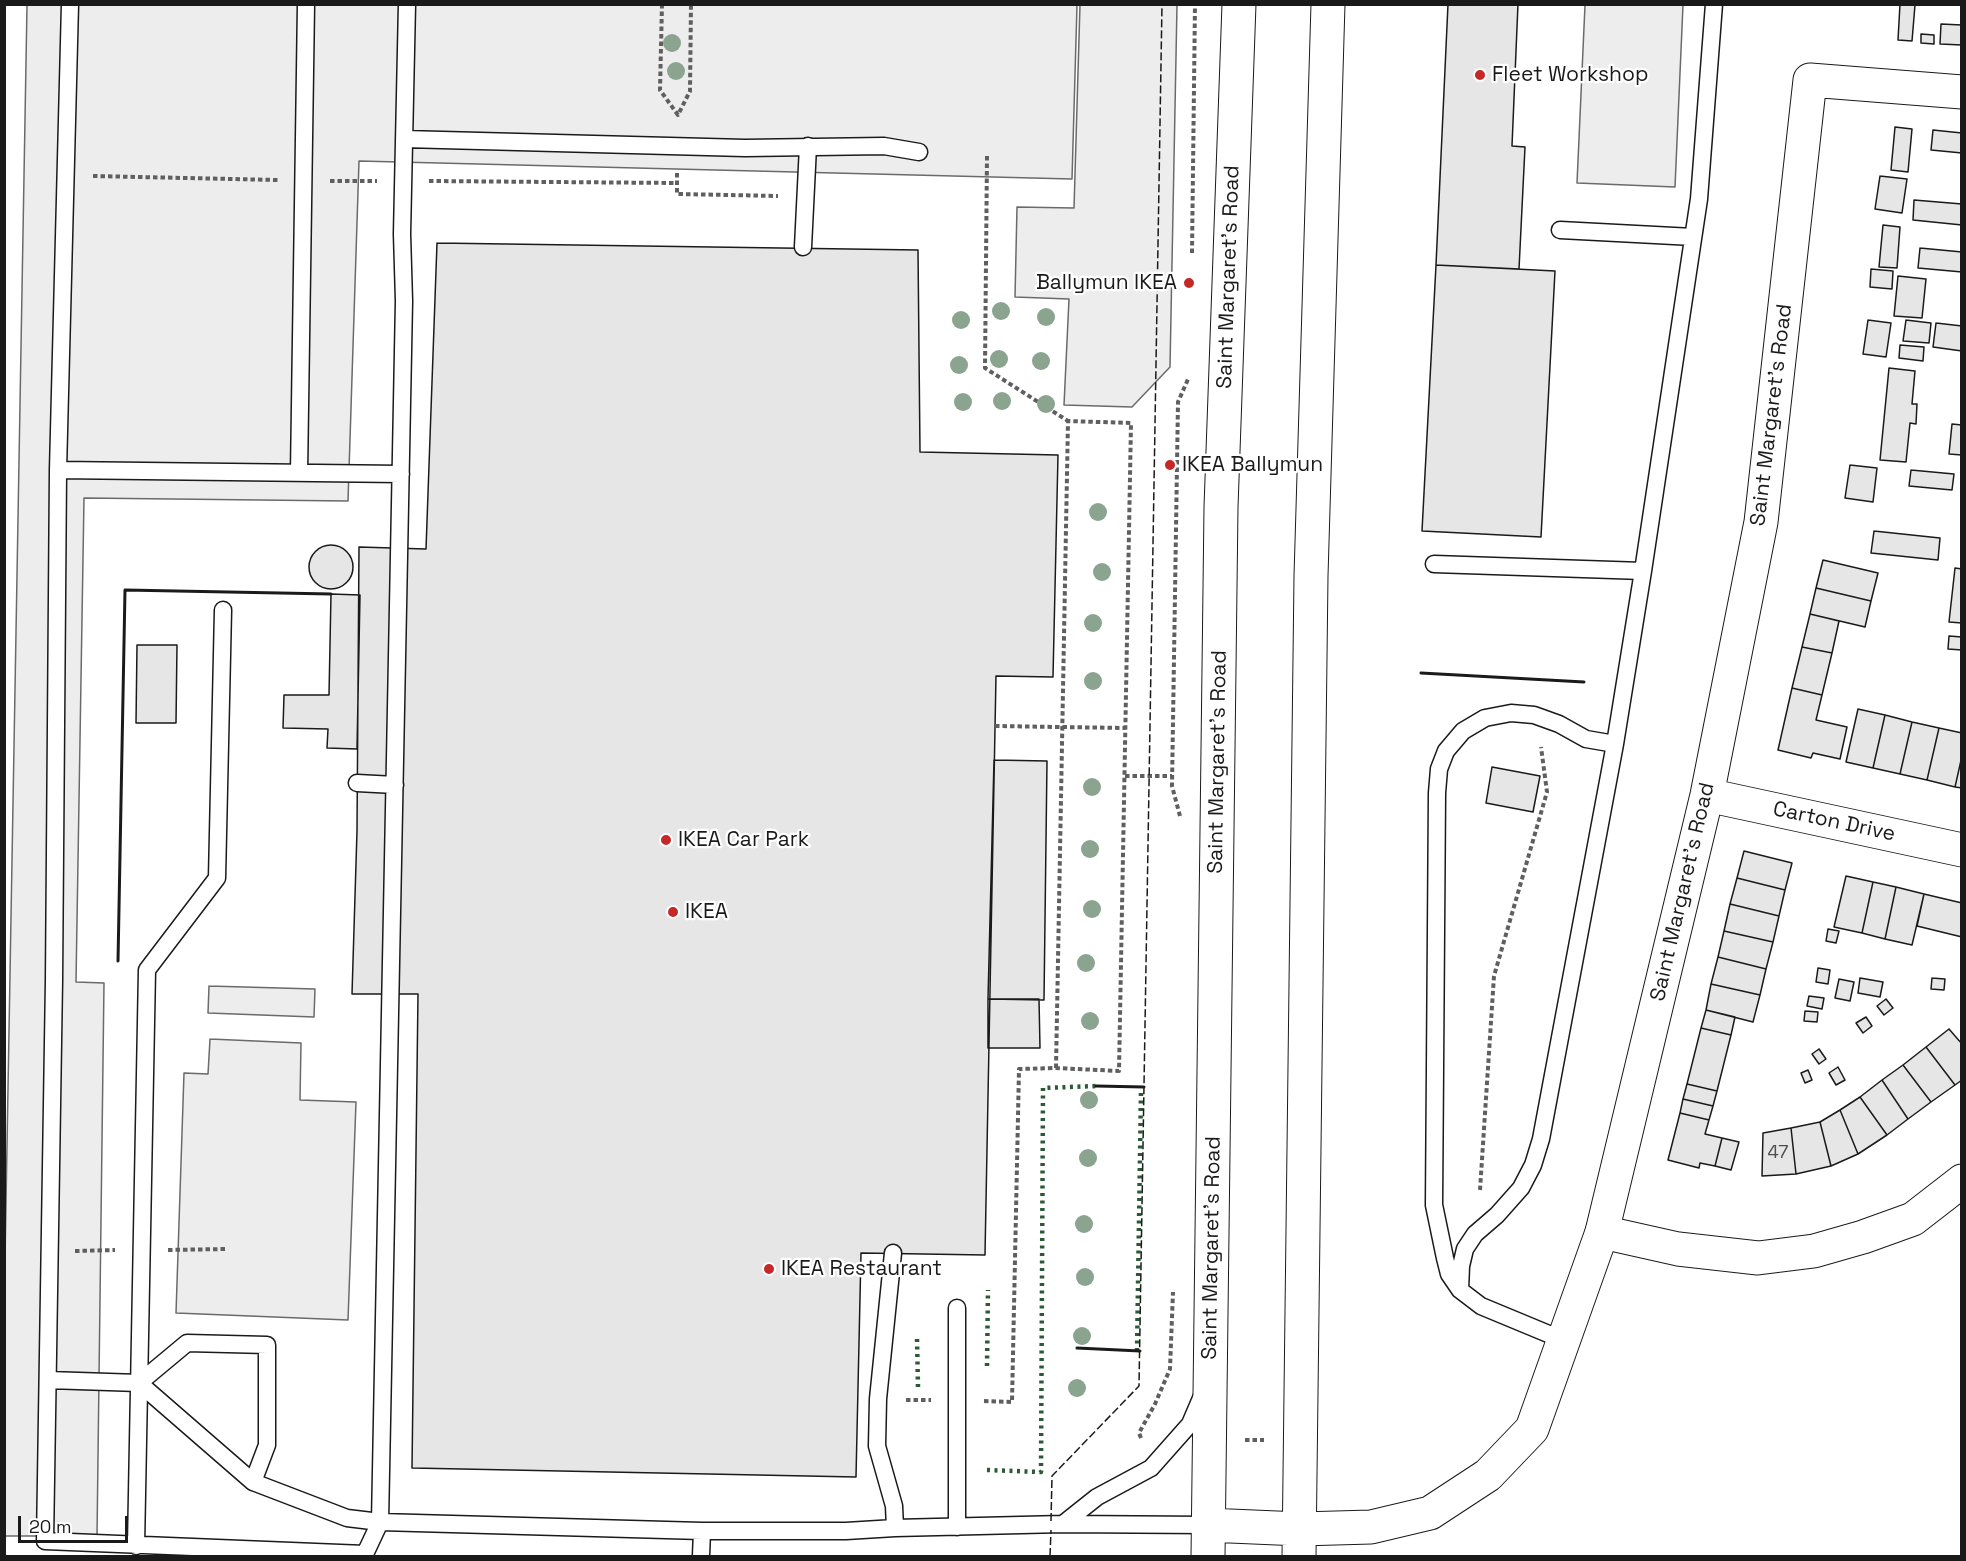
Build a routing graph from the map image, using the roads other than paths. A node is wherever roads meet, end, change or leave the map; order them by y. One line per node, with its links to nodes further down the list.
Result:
1 (70, 4): 14 (lane)
2 (306, 4): 15 (lane)
3 (406, 4): 8 (lane)
4 (1239, 4): 31 (main road, Saint Margaret's Road)
5 (1328, 4): 41 (main road)
6 (1714, 4): 12 (lane)
7 (1962, 92): 23 (main road, Saint Margaret's Road)
8 (404, 139): 9 (lane); 16 (lane)
9 (808, 146): 10 (lane); 13 (lane)
10 (920, 152)
11 (1560, 230): 12 (lane)
12 (1693, 237): 18 (lane)
13 (803, 247)
14 (58, 470): 15 (lane); 32 (lane)
15 (299, 473): 16 (lane)
16 (401, 474): 22 (lane)
17 (1434, 564): 18 (lane)
18 (1643, 571): 20 (lane)
19 (222, 610): 33 (lane)
20 (1615, 744): 28 (lane); 28 (lane)
21 (357, 783): 22 (lane)
22 (395, 785): 35 (lane)
23 (1707, 795): 24 (main road, Carton Drive); 26 (main road, Saint Margaret's Road)
24 (1962, 850)
25 (1962, 1181): 26 (main road)
26 (1602, 1232): 30 (main road, Saint Margaret's Road)
27 (892, 1253): 39 (lane)
28 (1460, 1290): 30 (lane)
29 (957, 1308): 38 (lane)
30 (1563, 1341): 41 (main road, Saint Margaret's Road)
31 (1210, 1377): 36 (lane); 37 (main road, Saint Margaret's Road)
32 (48, 1380): 33 (lane); 42 (lane)
33 (139, 1383): 34 (lane); 34 (lane); 42 (lane)
34 (253, 1482): 35 (lane)
35 (380, 1521): 40 (lane); 42 (lane)
36 (1063, 1524): 37 (lane); 38 (lane)
37 (1207, 1524): 41 (main road, Saint Margaret's Road); 44 (main road, Saint Margaret's Road)
38 (957, 1527): 39 (lane)
39 (895, 1528): 40 (lane)
40 (702, 1531): 43 (lane)
41 (1299, 1543)
42 (136, 1546)
43 (702, 1557)
44 (1208, 1557)

